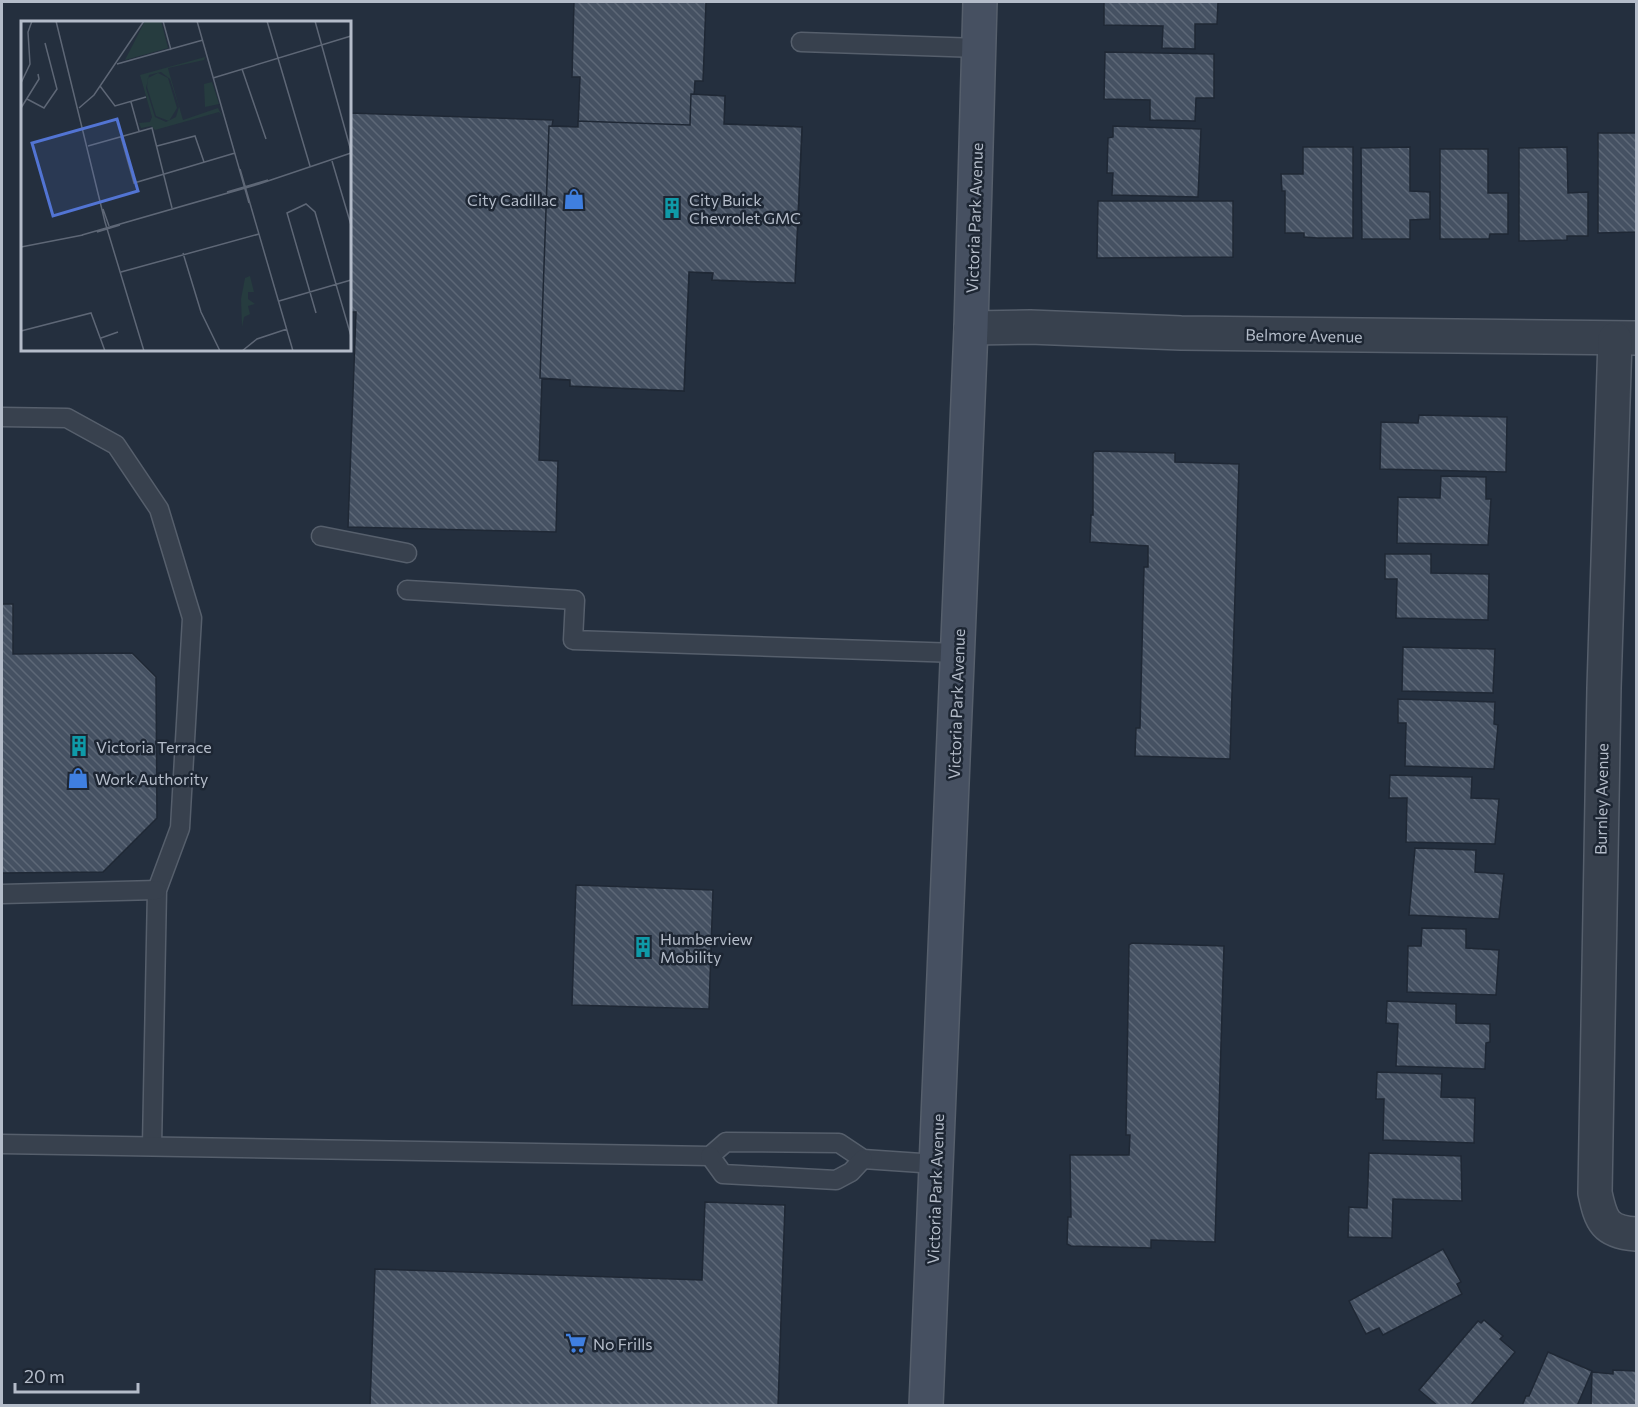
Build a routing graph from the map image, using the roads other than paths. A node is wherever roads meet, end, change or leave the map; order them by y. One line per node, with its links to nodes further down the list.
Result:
1 (980, 2): 3 (main road, Victoria Park Avenue)
2 (801, 42): 3 (lane)
3 (979, 48): 4 (main road, Victoria Park Avenue)
4 (971, 328): 5 (street, Belmore Avenue); 10 (main road, Victoria Park Avenue)
5 (1626, 339): 18 (street, Burnley Avenue)
6 (2, 417): 11 (lane)
7 (321, 536): 8 (lane)
8 (407, 553)
9 (407, 590): 10 (lane)
10 (958, 653): 17 (main road, Victoria Park Avenue)
11 (157, 890): 12 (lane); 14 (lane)
12 (2, 894)
13 (2, 1144): 14 (lane)
14 (152, 1146): 15 (lane)
15 (710, 1156): 16 (lane); 16 (lane)
16 (863, 1159): 17 (lane)
17 (936, 1164): 19 (main road, Victoria Park Avenue)
18 (1636, 1234)
19 (926, 1406)

